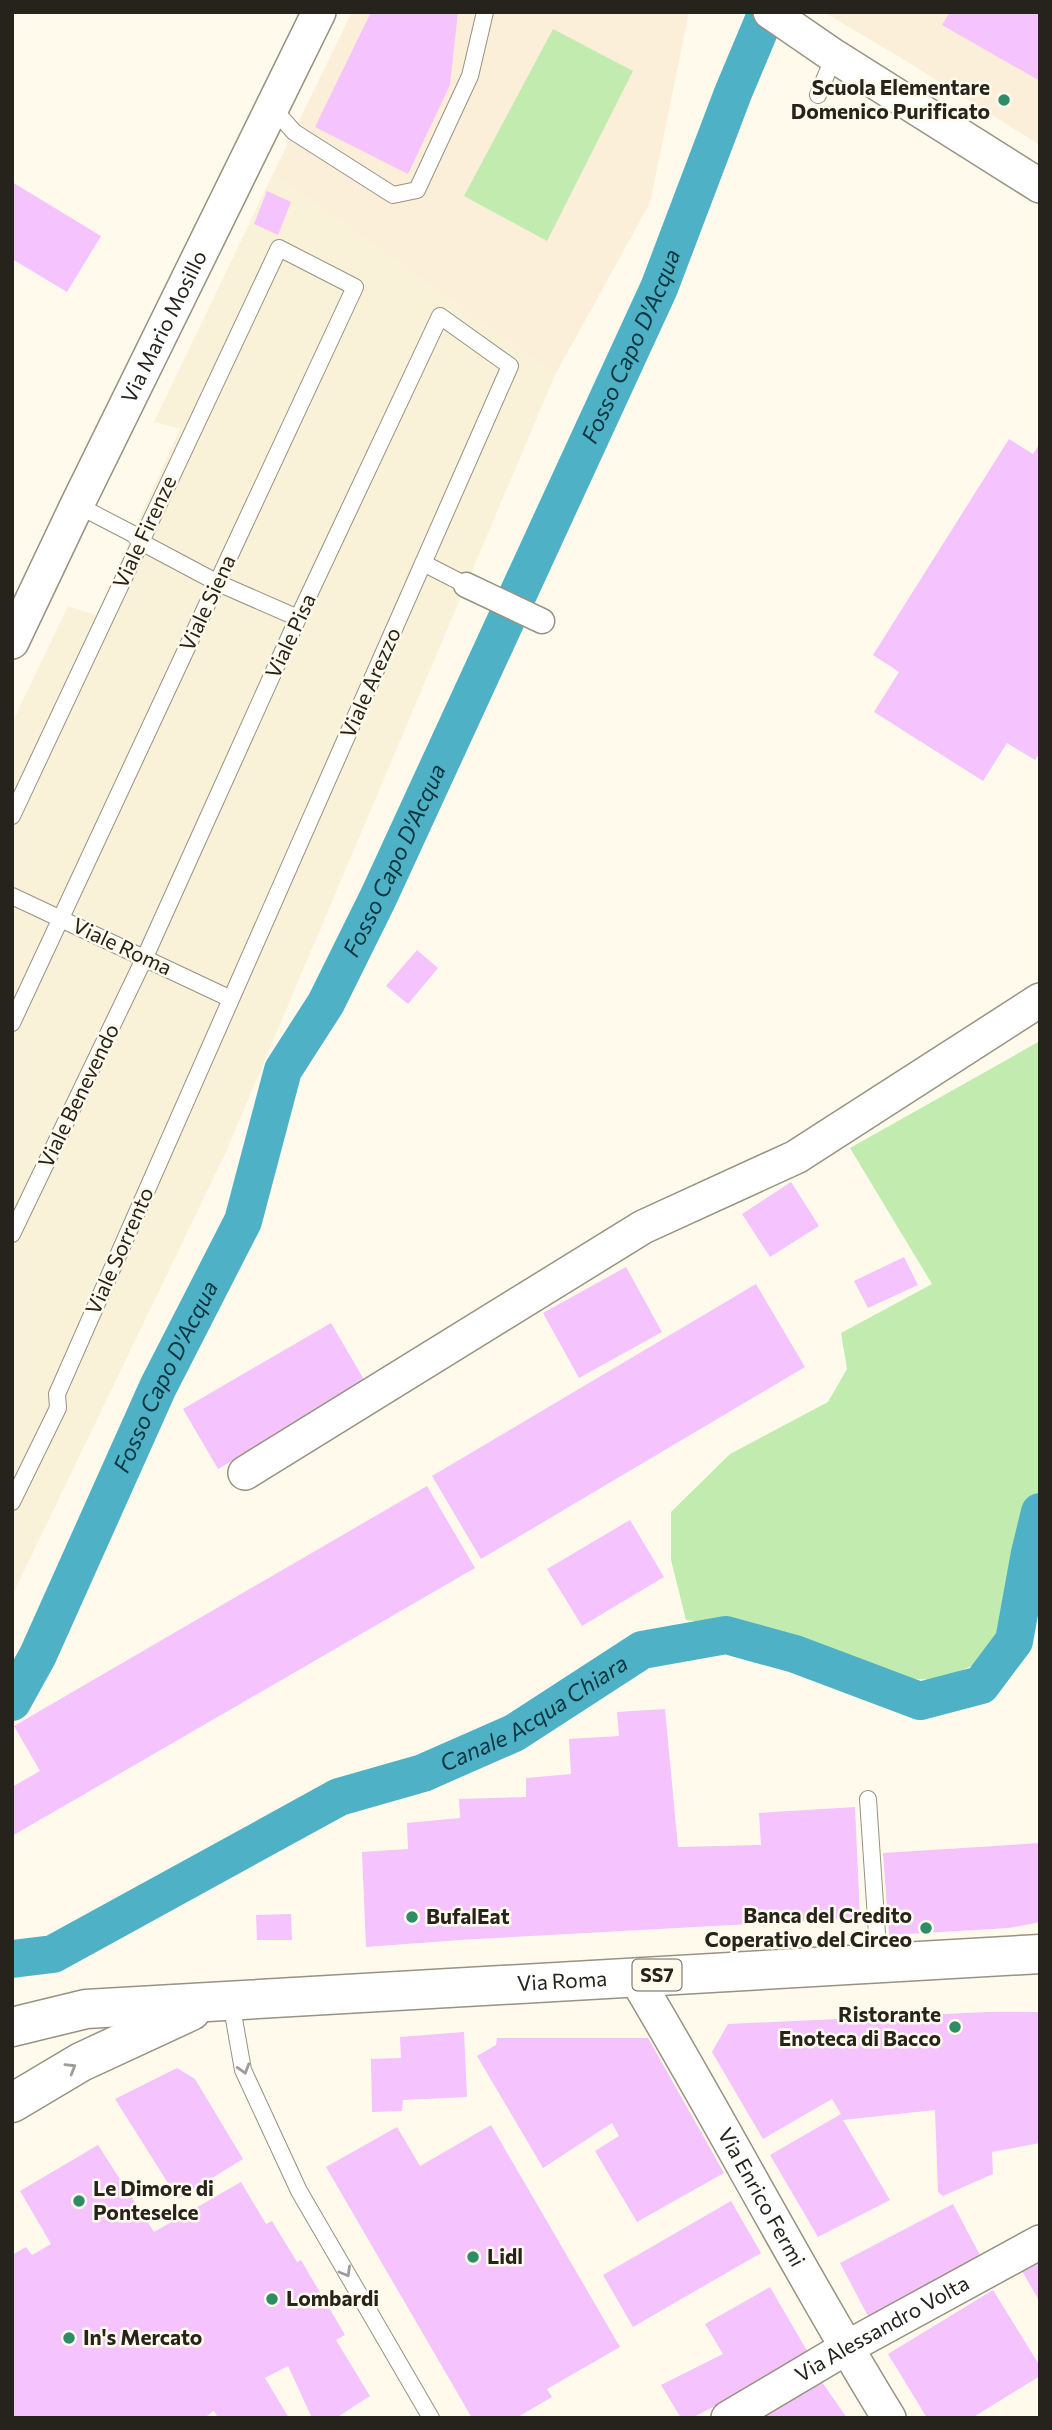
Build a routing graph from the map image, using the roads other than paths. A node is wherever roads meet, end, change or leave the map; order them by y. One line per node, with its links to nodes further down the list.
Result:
1 (319, 12): 6 (street, Via Mario Mosillo)
2 (485, 12): 6 (lane)
3 (781, 20): 4 (street)
4 (834, 55): 5 (lane); 7 (street)
5 (818, 95)
6 (271, 106): 10 (street, Via Mario Mosillo)
7 (1040, 186)
8 (355, 287): 11 (lane, Viale Firenze); 13 (lane, Viale Siena)
9 (440, 316): 12 (lane, Viale Arezzo); 15 (lane, Viale Pisa)
10 (77, 505): 11 (lane); 17 (street, Via Mario Mosillo)
11 (141, 542): 13 (lane); 18 (lane, Viale Firenze)
12 (423, 563): 14 (lane); 22 (lane, Viale Arezzo)
13 (218, 583): 15 (lane); 20 (lane, Viale Siena)
14 (466, 585): 16 (street)
15 (298, 618): 21 (lane, Viale Pisa)
16 (542, 621)
17 (12, 642)
18 (12, 816)
19 (12, 896): 20 (lane, Viale Roma)
20 (61, 918): 21 (lane, Viale Roma); 24 (lane, Viale Siena)
21 (145, 957): 22 (lane, Viale Roma); 25 (lane, Viale Benevendo)
22 (231, 999): 27 (lane, Viale Sorrento)
23 (1040, 1000): 26 (street)
24 (12, 1023)
25 (12, 1234)
26 (245, 1473)
27 (12, 1502)
28 (868, 1799): 30 (lane)
29 (1040, 1954): 30 (main road, Via Roma / SS7)
30 (879, 1964): 31 (main road, Via Roma / SS7)
31 (635, 1977): 32 (main road, Via Roma / SS7); 36 (street, Via Enrico Fermi)
32 (220, 2002): 33 (main road, SS7); 34 (main road, one-way to 32); 37 (lane, one-way to 37)
33 (12, 2027)
34 (12, 2102)
35 (1040, 2242): 36 (street, Via Alessandro Volta)
36 (846, 2348): 38 (street, Via Alessandro Volta); 39 (street, Via Enrico Fermi)
37 (431, 2418)
38 (728, 2418)
39 (889, 2418)

